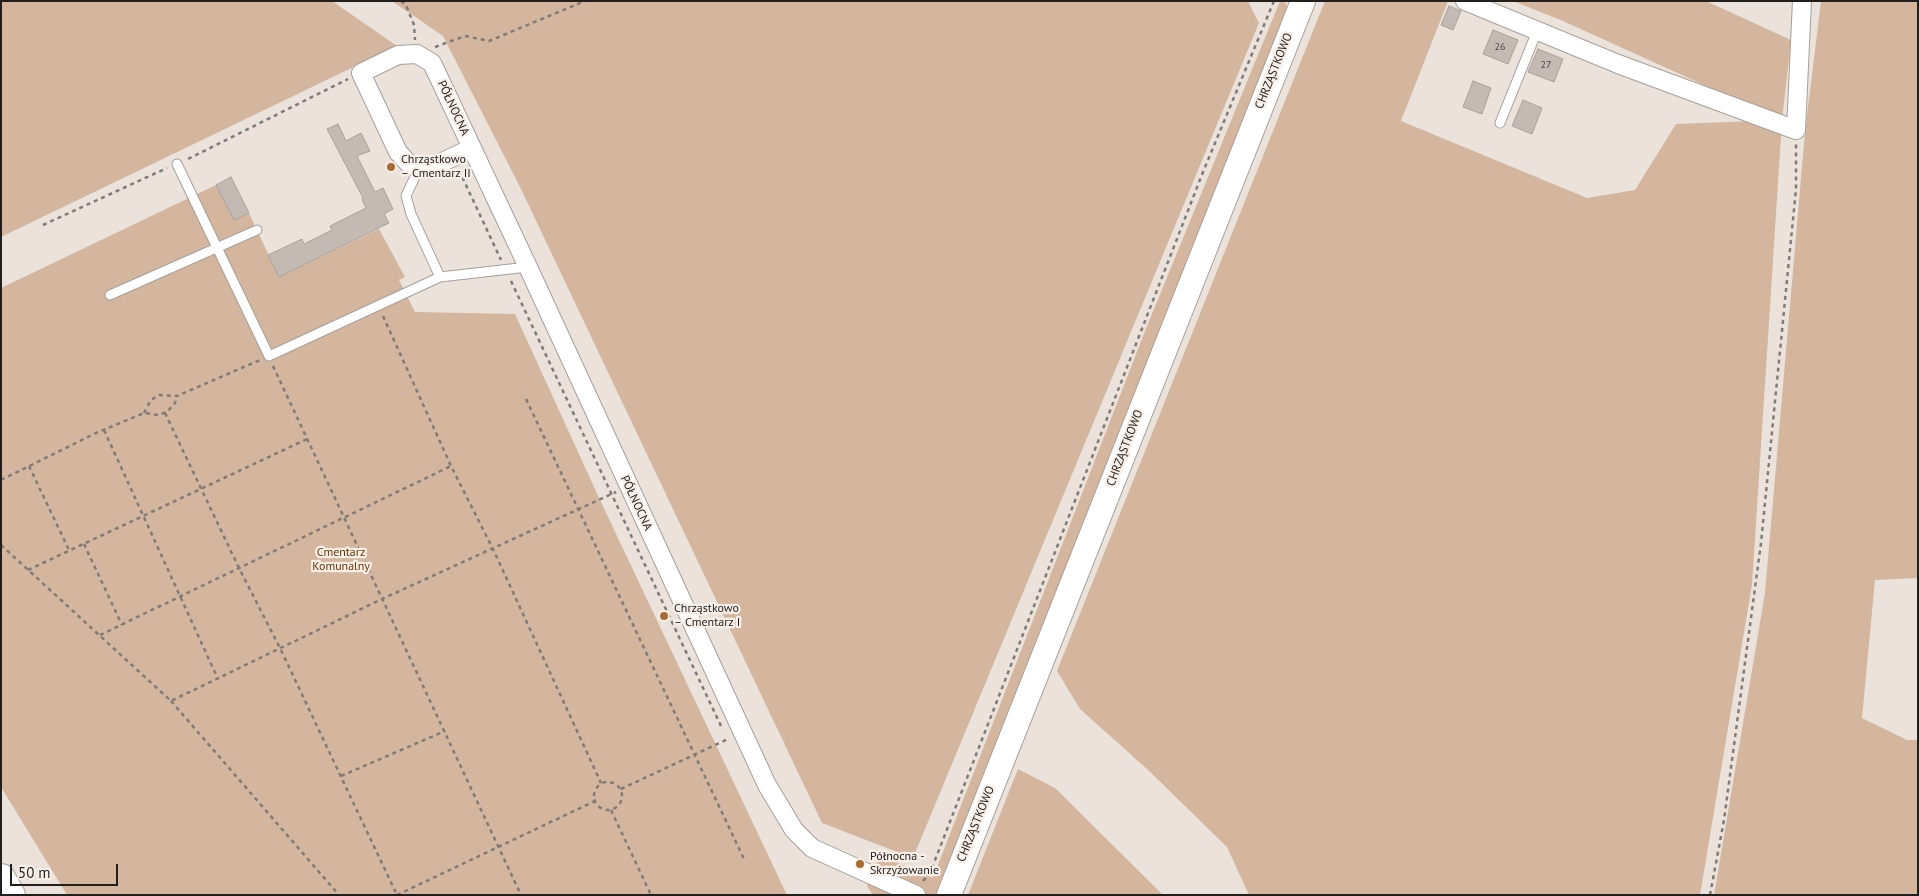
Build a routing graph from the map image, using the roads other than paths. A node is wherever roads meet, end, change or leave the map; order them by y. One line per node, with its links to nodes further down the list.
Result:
1 (1303, 1): 18 (street, CHRZĄSTKOWO)
2 (1465, 1): 4 (street)
3 (1802, 1): 4 (street)
4 (1537, 31): 5 (lane)
5 (1500, 123)
6 (472, 148): 8 (street); 8 (street, PÓŁNOCNA); 11 (street, PÓŁNOCNA)
7 (177, 164): 10 (lane)
8 (419, 168): 12 (lane)
9 (257, 230): 10 (lane)
10 (217, 246): 12 (lane); 13 (lane)
11 (528, 267): 12 (lane); 16 (street, PÓŁNOCNA)
12 (440, 277)
13 (110, 295)
14 (1, 878): 17 (highway)
15 (918, 888): 16 (street, PÓŁNOCNA)
16 (894, 891)
17 (12, 895)
18 (948, 895)

